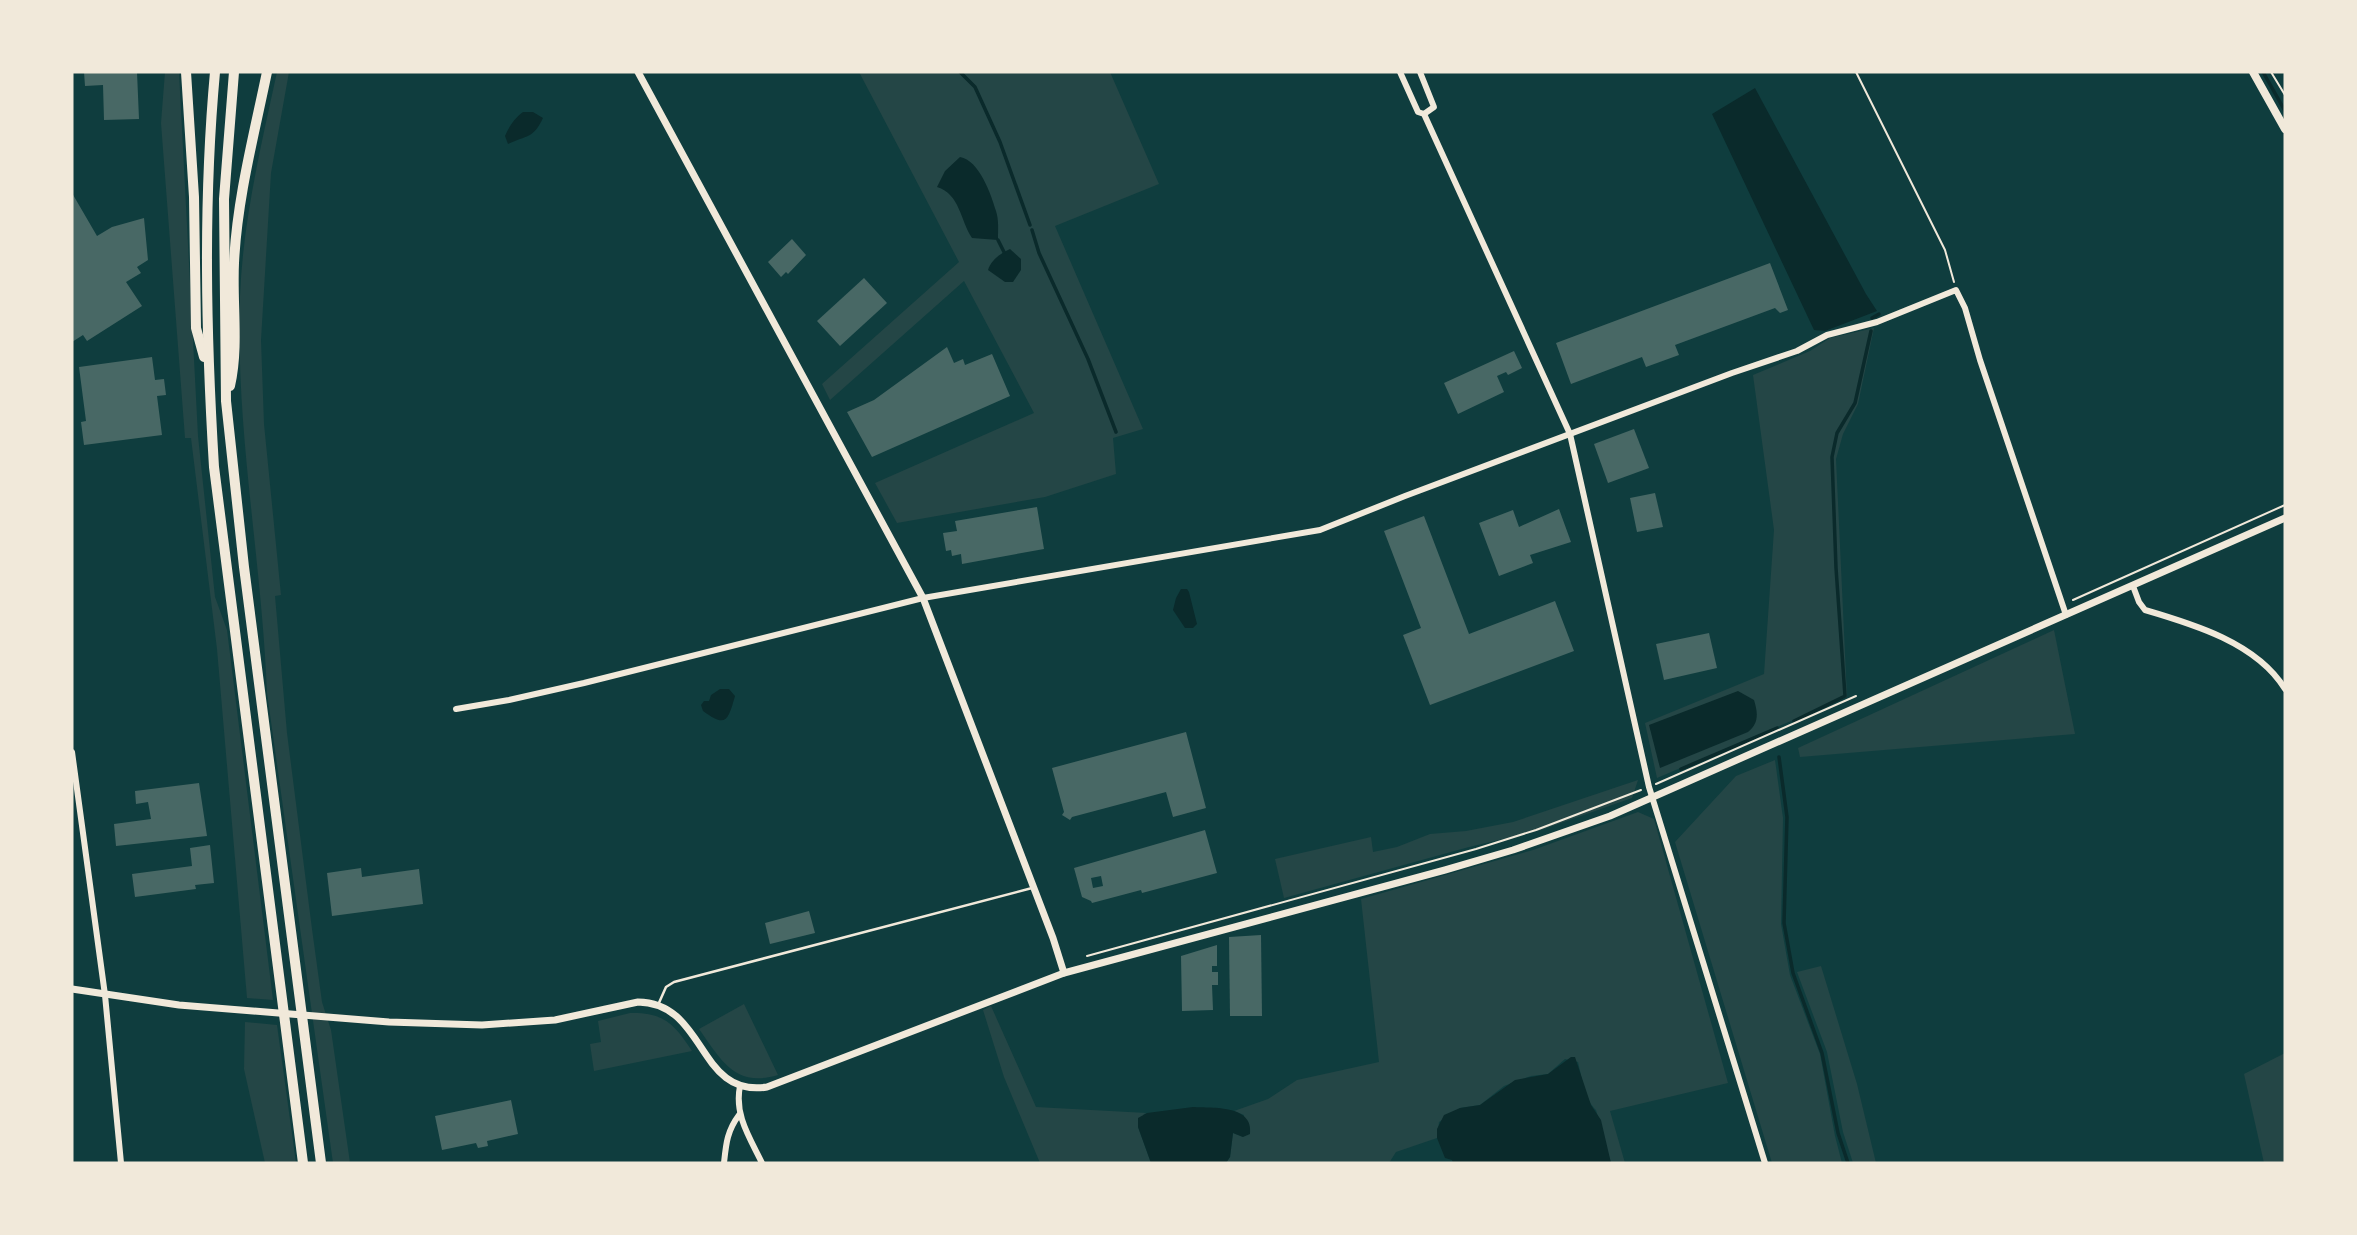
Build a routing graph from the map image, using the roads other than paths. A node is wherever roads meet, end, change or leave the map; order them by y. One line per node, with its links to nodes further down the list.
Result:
1 (186, 72): 11 (highway)
2 (215, 72): 11 (highway)
3 (234, 72): 12 (highway)
4 (267, 72): 12 (highway)
5 (638, 72): 16 (street)
6 (1400, 72): 9 (street)
7 (1419, 72): 9 (street)
8 (2253, 72): 10 (main road)
9 (1424, 114): 13 (street)
10 (2285, 129)
11 (208, 368): 30 (highway)
12 (226, 401): 31 (highway)
13 (1570, 434): 16 (street); 17 (street); 21 (street)
14 (2285, 518): 15 (street)
15 (2133, 586): 17 (street); 18 (street)
16 (923, 598): 19 (street); 22 (street)
17 (2066, 615): 21 (street)
18 (2285, 689)
19 (456, 709)
20 (72, 752): 25 (street)
21 (1654, 797): 23 (street); 34 (street)
22 (1034, 888): 23 (street); 26 (lane)
23 (1064, 973): 27 (street)
24 (72, 989): 25 (street)
25 (105, 995): 26 (street); 29 (street)
26 (658, 1005): 27 (street)
27 (740, 1086): 28 (street)
28 (739, 1115): 32 (street); 33 (street)
29 (121, 1163)
30 (303, 1163)
31 (321, 1163)
32 (724, 1163)
33 (762, 1163)
34 (1765, 1163)

